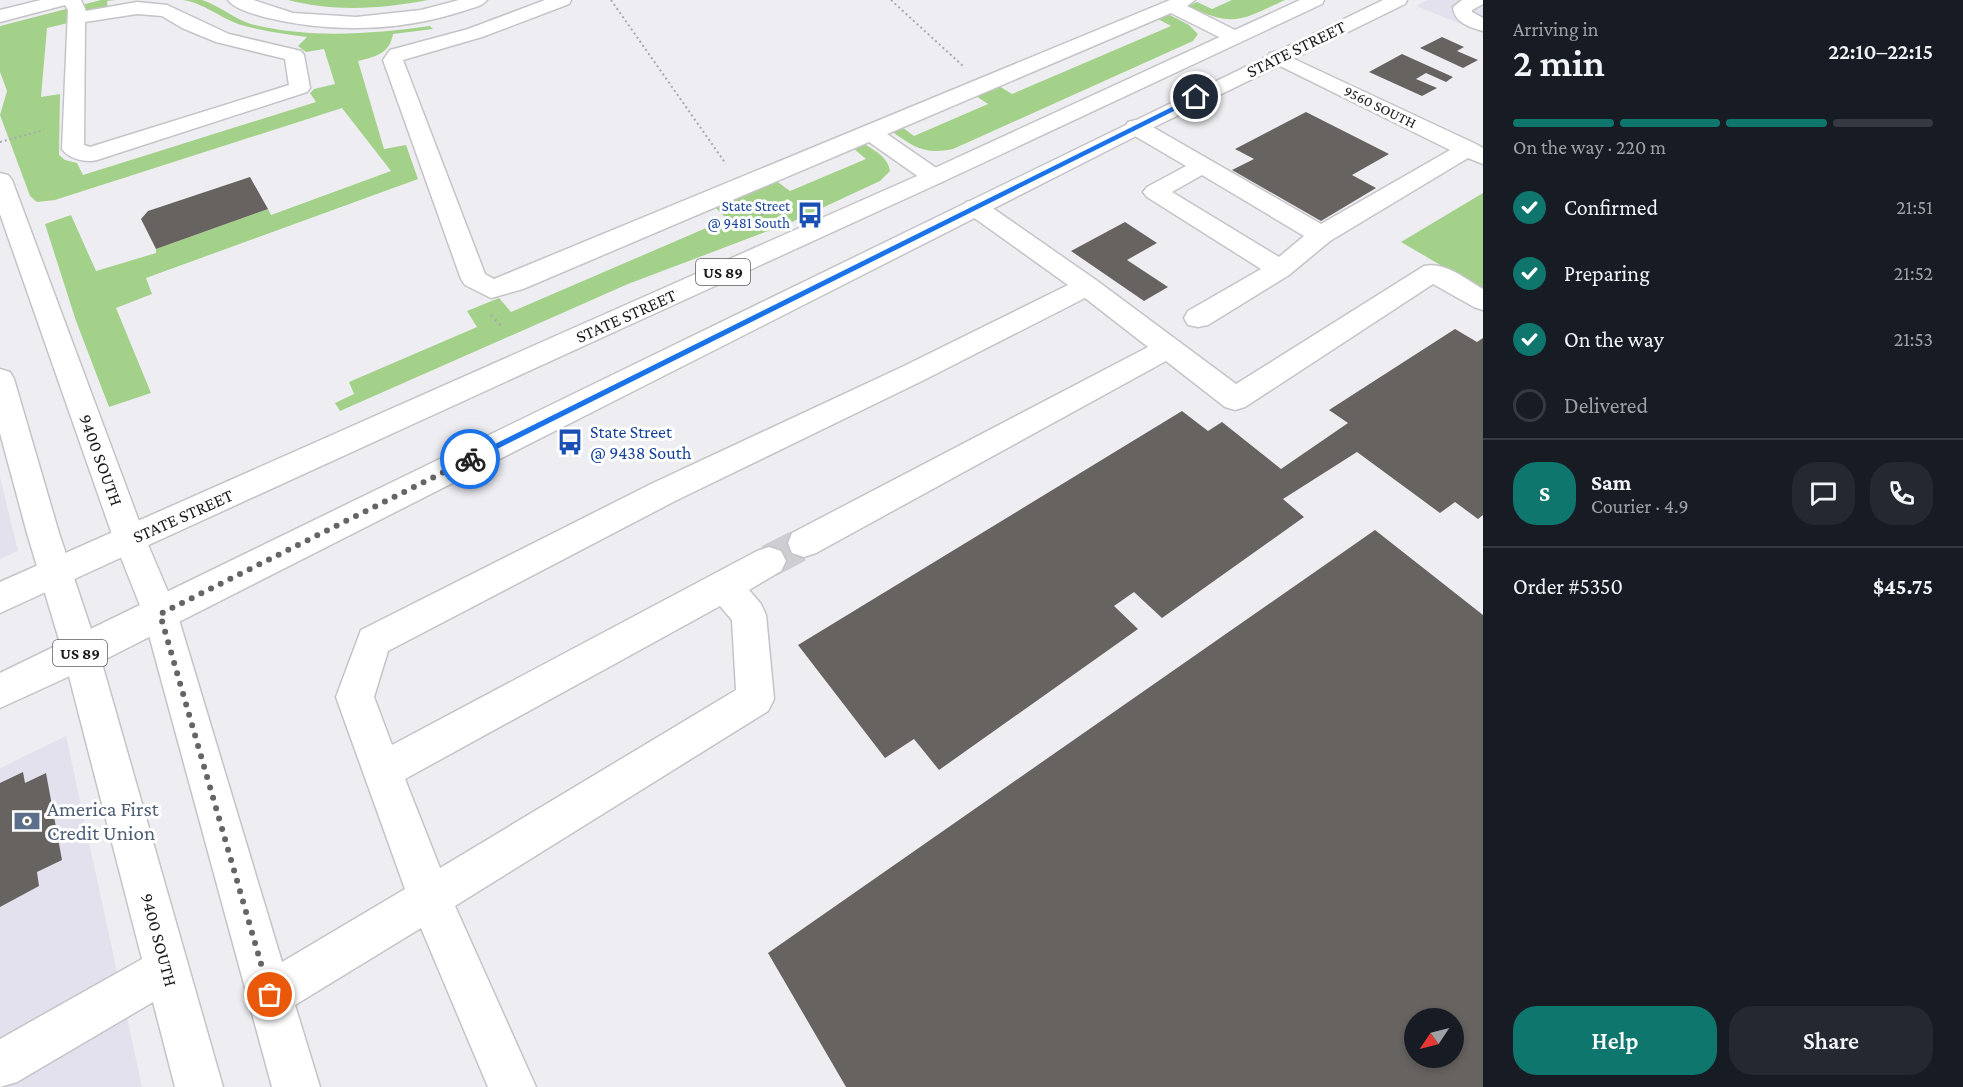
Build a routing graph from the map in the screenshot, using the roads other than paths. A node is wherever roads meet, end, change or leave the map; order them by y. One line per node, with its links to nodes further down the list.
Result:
1 (63, 0): 12 (main road)
2 (237, 0): 11 (main road)
3 (478, 0): 10 (main road)
4 (562, 0): 15 (main road)
5 (1315, 0): 14 (main road, STATE STREET / US 89)
6 (1398, 0): 17 (main road, STATE STREET / US 89)
7 (1477, 0): 13 (main road)
8 (1178, 3): 14 (main road); 19 (main road)
9 (74, 9): 16 (main road); 16 (main road)
10 (437, 13): 11 (main road); 15 (main road)
11 (277, 15): 16 (main road)
12 (0, 16)
13 (1483, 25)
14 (1234, 37): 22 (main road, STATE STREET / US 89)
15 (453, 38): 19 (main road)
16 (237, 42)
17 (1277, 57): 18 (main road, STATE STREET / US 89); 20 (main road, 9560 SOUTH)
18 (1136, 127): 21 (main road); 24 (main road, STATE STREET / US 89)
19 (872, 134): 22 (main road)
20 (1476, 153): 25 (main road)
21 (1202, 166): 25 (main road); 26 (main road)
22 (934, 177): 32 (main road, STATE STREET / US 89)
23 (0, 180): 32 (main road, 9400 SOUTH)
24 (975, 207): 27 (main road); 38 (main road, STATE STREET / US 89)
25 (1321, 235): 26 (main road)
26 (1280, 269): 29 (main road)
27 (1087, 286): 30 (main road); 41 (main road)
28 (1483, 301): 30 (main road)
29 (1198, 318)
30 (1168, 348): 33 (main road)
31 (0, 379): 35 (main road, 9400 SOUTH)
32 (130, 540): 35 (main road, STATE STREET / US 89); 38 (main road, 9400 SOUTH)
33 (804, 543)
34 (769, 561): 36 (main road)
35 (55, 573): 37 (main road, STATE STREET / US 89); 39 (main road, 9400 SOUTH)
36 (725, 586): 41 (main road); 42 (main road)
37 (0, 598)
38 (160, 614): 39 (main road, STATE STREET / US 89); 44 (main road, 9400 SOUTH)
39 (81, 653): 40 (main road, STATE STREET / US 89); 43 (main road, 9400 SOUTH)
40 (0, 690)
41 (382, 771): 42 (main road)
42 (430, 898): 44 (main road); 48 (main road)
43 (167, 969): 45 (main road); 46 (main road, 9400 SOUTH)
44 (270, 995): 47 (main road, 9400 SOUTH)
45 (0, 1065)
46 (199, 1087)
47 (296, 1087)
48 (512, 1087)

